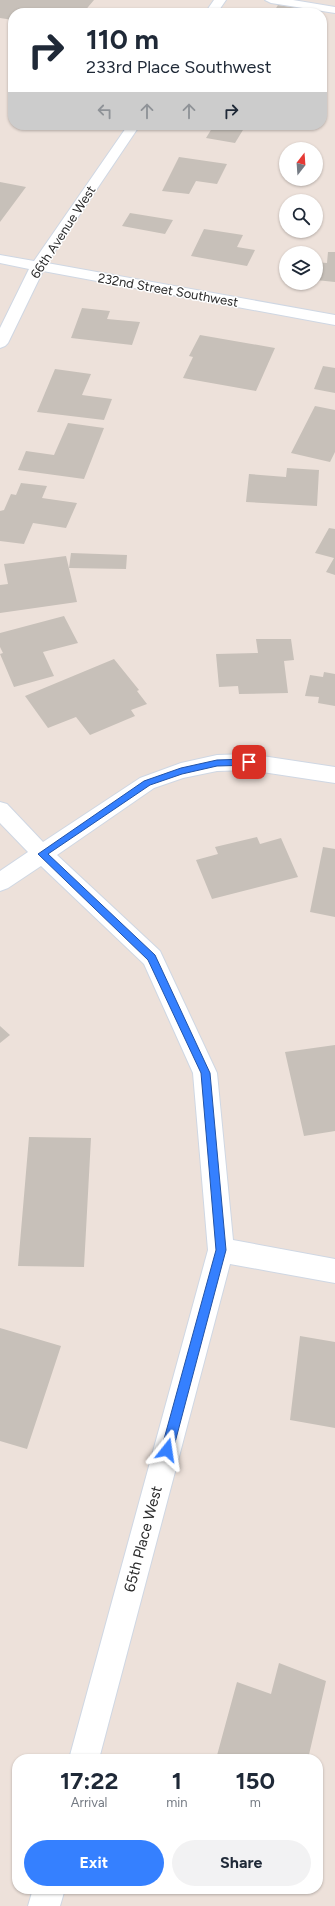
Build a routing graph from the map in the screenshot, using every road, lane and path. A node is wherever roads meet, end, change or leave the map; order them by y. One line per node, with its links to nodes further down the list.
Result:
1 (271, 0): 2 (street)
2 (322, 8)
3 (131, 130): 5 (street, 66th Avenue West)
4 (0, 259): 5 (street, 232nd Street Southwest)
5 (38, 266): 6 (street, 232nd Street Southwest); 7 (street, 66th Avenue West)
6 (335, 320)
7 (0, 343)
8 (335, 775): 10 (street)
9 (0, 810): 10 (street)
10 (42, 854): 11 (street); 12 (street, 65th Place West)
11 (0, 882)
12 (221, 1250): 13 (street); 14 (street, 65th Place West)
13 (335, 1271)
14 (85, 1754)
15 (48, 1894): 16 (street)
16 (44, 1906)

